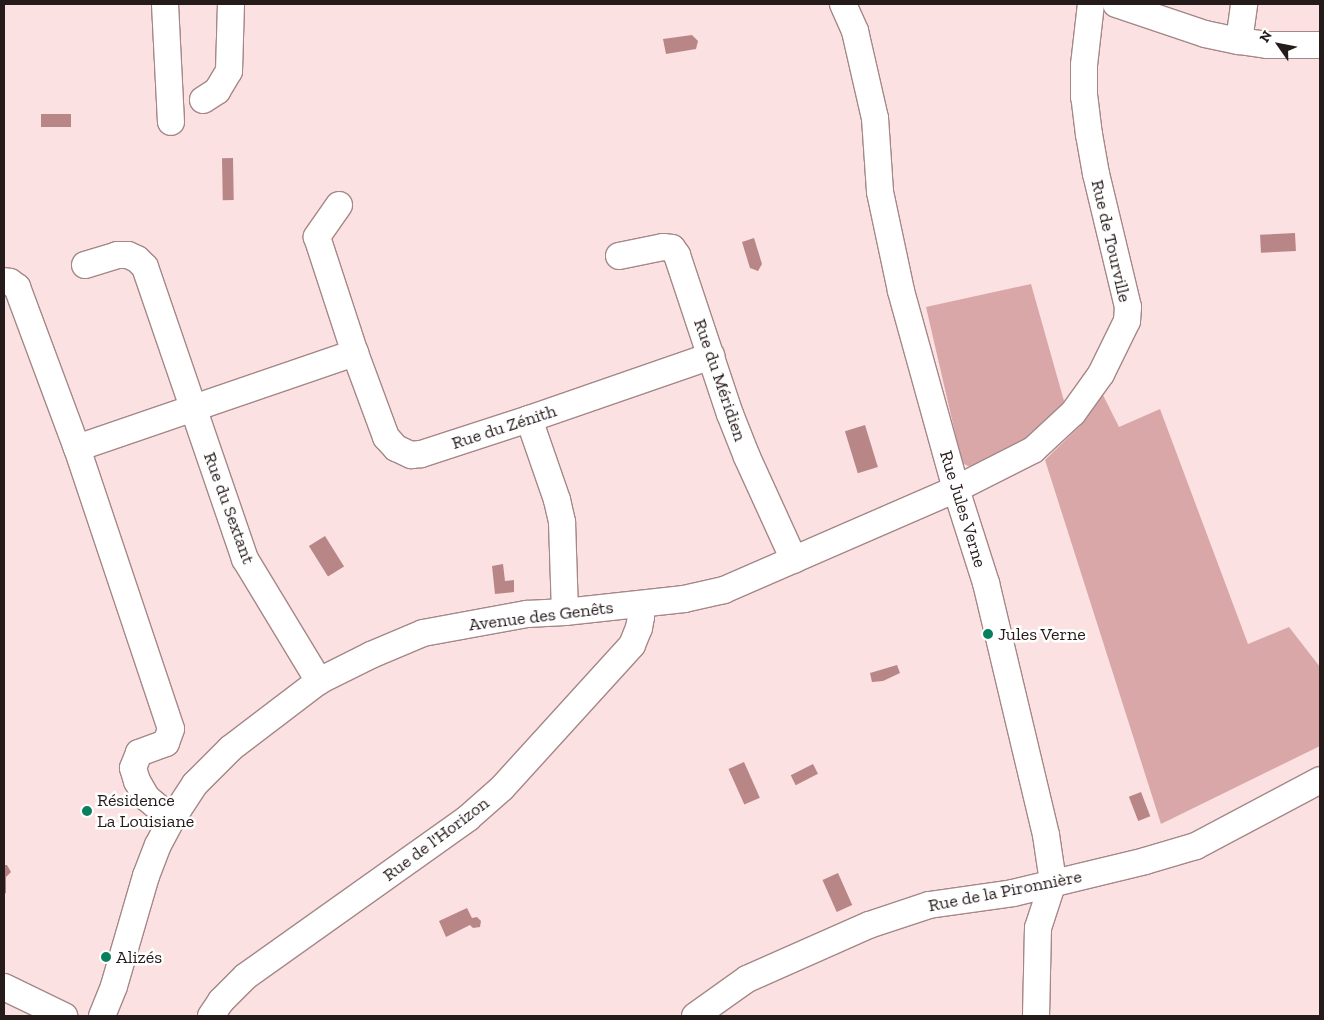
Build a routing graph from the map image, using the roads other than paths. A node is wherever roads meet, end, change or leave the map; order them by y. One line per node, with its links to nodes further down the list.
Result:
1 (165, 4): 10 (street)
2 (231, 4): 9 (street)
3 (842, 4): 20 (street, Rue Jules Verne)
4 (1091, 4): 20 (street, Rue de Tourville)
5 (1116, 4): 7 (street)
6 (1244, 4): 7 (street)
7 (1239, 41): 8 (street)
8 (1320, 45)
9 (203, 100)
10 (171, 122)
11 (339, 205): 15 (street, Rue du Zénith)
12 (619, 256): 16 (street, Rue du Méridien)
13 (85, 265): 17 (street, Rue du Sextant)
14 (4, 281): 19 (street)
15 (355, 353): 17 (street); 18 (street, Rue du Zénith)
16 (711, 356): 18 (street, Rue du Zénith); 21 (street, Rue du Méridien)
17 (194, 409): 19 (street); 24 (street, Rue du Sextant)
18 (529, 419): 23 (street)
19 (76, 448): 26 (street)
20 (956, 489): 21 (street, Avenue des Genêts); 27 (street, Rue Jules Verne)
21 (794, 560): 22 (street, Avenue des Genêts)
22 (639, 605): 23 (street, Avenue des Genêts); 31 (street, Rue de l'Horizon)
23 (565, 612): 24 (street, Avenue des Genêts)
24 (319, 681): 26 (street, Avenue des Genêts)
25 (1320, 780): 27 (street, Rue de la Pironnière)
26 (172, 820): 30 (street, Avenue des Genêts)
27 (1053, 882): 32 (street, Rue de la Pironnière); 33 (street, Rue Jules Verne)
28 (4, 987): 29 (street)
29 (64, 1016)
30 (102, 1016)
31 (211, 1016)
32 (695, 1016)
33 (1036, 1016)

